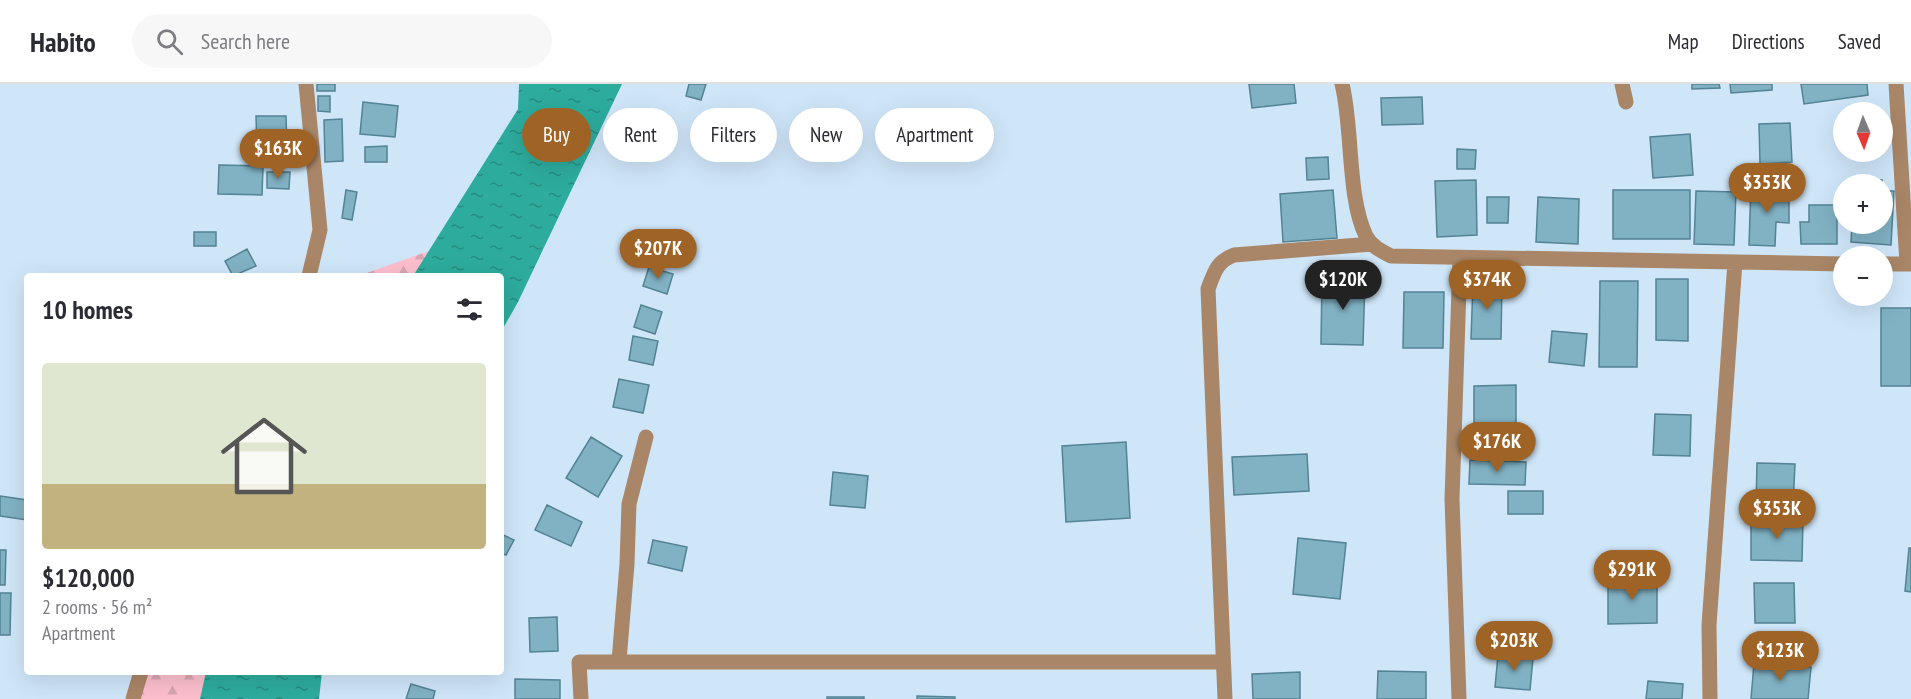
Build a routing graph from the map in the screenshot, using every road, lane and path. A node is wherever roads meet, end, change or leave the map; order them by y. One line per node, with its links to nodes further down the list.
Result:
1 (306, 84): 12 (street)
2 (1342, 84): 6 (street)
3 (1622, 84): 5 (street)
4 (1896, 84): 11 (street)
5 (1626, 102)
6 (1372, 244): 7 (street); 15 (street)
7 (1460, 258): 8 (street); 20 (street)
8 (1735, 262): 9 (street); 21 (street)
9 (1833, 264)
10 (1893, 264): 11 (street)
11 (1909, 264)
12 (310, 273)
13 (646, 437): 14 (street)
14 (619, 661): 15 (street); 18 (street)
15 (1223, 662): 19 (street)
16 (140, 675): 17 (street)
17 (133, 699)
18 (581, 699)
19 (1225, 699)
20 (1459, 699)
21 (1710, 699)

